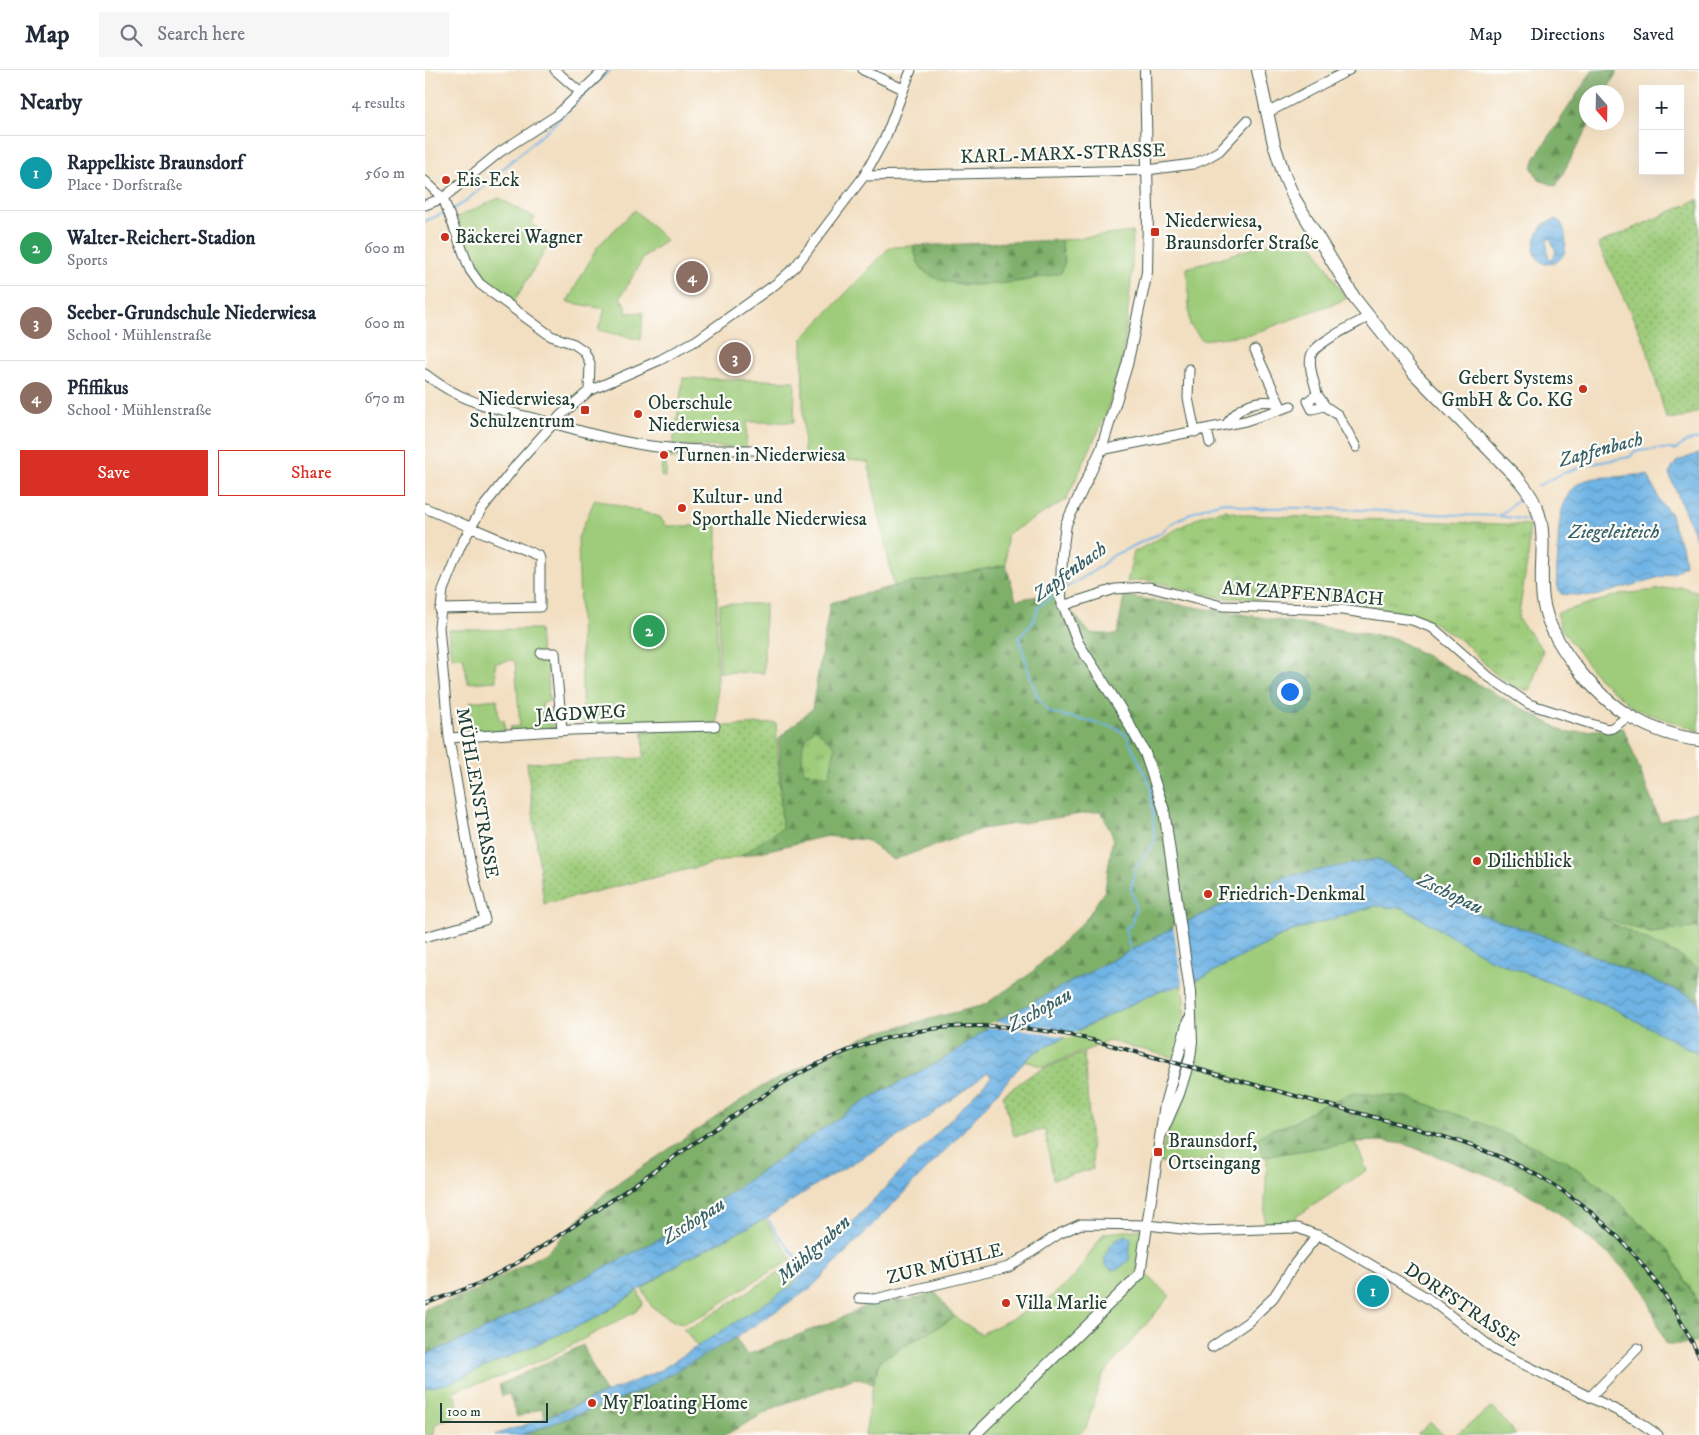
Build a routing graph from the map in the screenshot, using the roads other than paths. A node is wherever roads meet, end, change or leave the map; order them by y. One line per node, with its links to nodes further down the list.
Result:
1 (555, 70): 9 (street)
2 (604, 70): 9 (street)
3 (863, 70): 8 (street)
4 (911, 70): 8 (street, MÜHLENSTRASSE)
5 (1145, 70): 12 (street)
6 (1258, 70): 10 (main road)
7 (1349, 70): 10 (street)
8 (903, 89): 13 (street, MÜHLENSTRASSE)
9 (581, 93): 15 (street)
10 (1267, 113): 17 (main road)
11 (1247, 121): 12 (street, KARL-MARX-STRASSE)
12 (1147, 170): 13 (street, KARL-MARX-STRASSE); 33 (street)
13 (864, 176): 21 (street, MÜHLENSTRASSE)
14 (425, 181): 15 (street)
15 (445, 201): 16 (street); 21 (street)
16 (425, 205)
17 (1368, 317): 22 (street); 39 (main road)
18 (1255, 350): 23 (street)
19 (1189, 369): 29 (street)
20 (425, 374): 26 (street)
21 (589, 391): 26 (street, MÜHLENSTRASSE)
22 (1317, 394): 25 (street); 25 (street)
23 (1280, 406): 24 (street); 27 (street); 27 (street)
24 (1291, 406)
25 (1325, 406): 31 (street)
26 (554, 424): 32 (street); 35 (street, MÜHLENSTRASSE)
27 (1226, 426): 28 (street)
28 (1207, 430): 29 (street); 30 (street)
29 (1195, 432): 33 (street)
30 (1210, 443)
31 (1357, 447)
32 (755, 450)
33 (1101, 450): 36 (street)
34 (425, 508): 35 (street)
35 (471, 528): 37 (street, MÜHLENSTRASSE); 37 (street)
36 (1061, 602): 39 (street, AM ZAPFENBACH); 45 (street)
37 (440, 609): 42 (street, MÜHLENSTRASSE)
38 (541, 654): 41 (street)
39 (1629, 716): 43 (main road)
40 (715, 726): 41 (street, JAGDWEG)
41 (562, 730): 42 (street, JAGDWEG)
42 (449, 738): 44 (street, MÜHLENSTRASSE)
43 (1699, 740)
44 (425, 937)
45 (1148, 1225): 46 (street, DORFSTRASSE); 47 (street, ZUR MÜHLE); 51 (street)
46 (1318, 1235): 48 (street); 50 (street, DORFSTRASSE)
47 (859, 1298)
48 (1212, 1347)
49 (1638, 1348): 50 (street)
50 (1590, 1397): 52 (street, DORFSTRASSE)
51 (975, 1435)
52 (1658, 1435)

